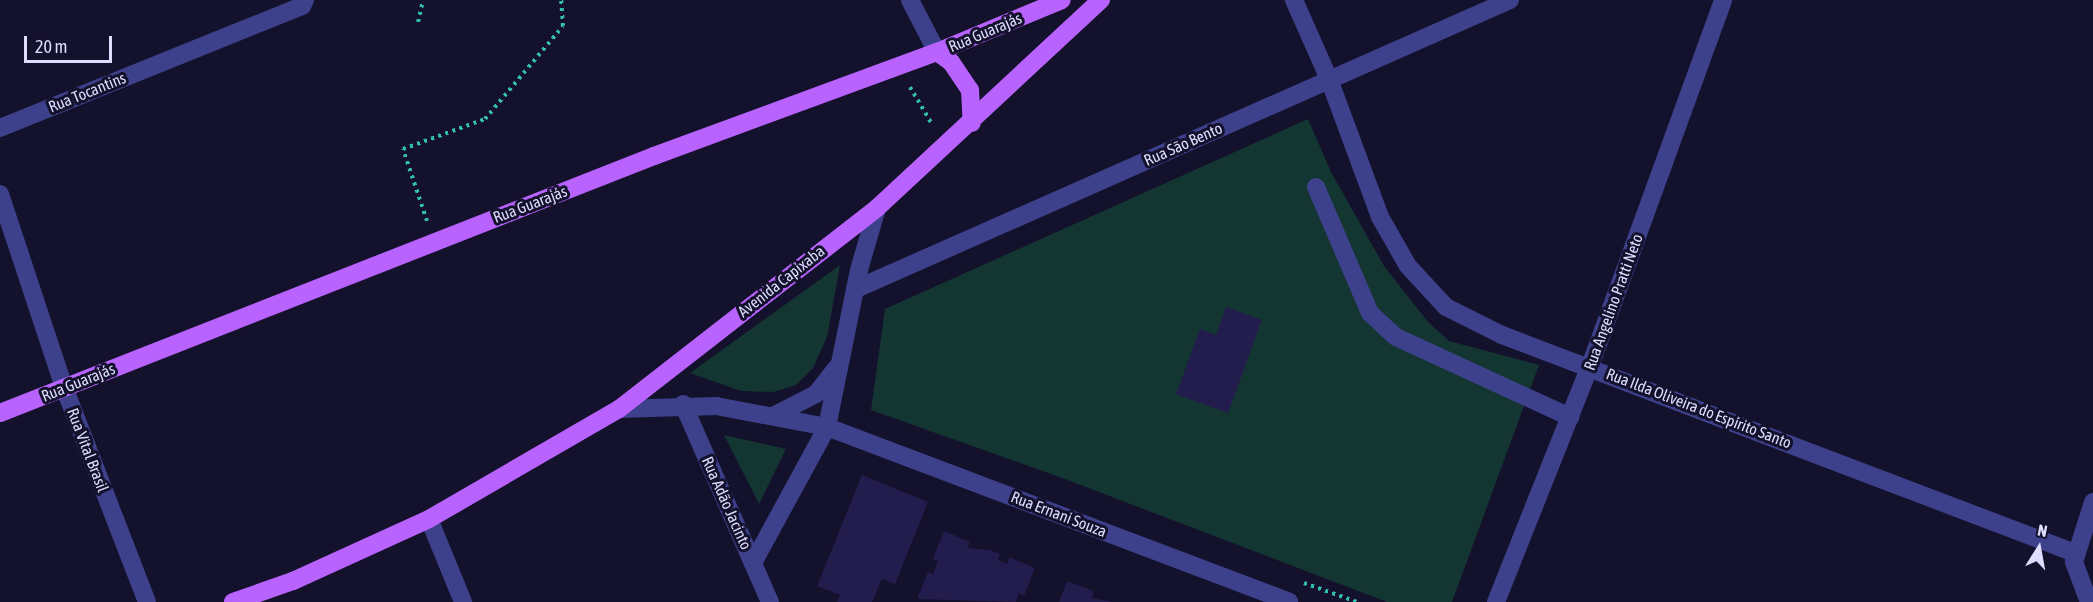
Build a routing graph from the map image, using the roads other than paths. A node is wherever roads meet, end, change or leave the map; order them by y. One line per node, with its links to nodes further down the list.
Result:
1 (910, 0): 8 (street)
2 (1062, 0): 8 (main road, Rua Guarajás)
3 (1101, 0): 10 (main road, Avenida Capixaba)
4 (1294, 0): 9 (street, Rua Ilda Oliveira do Espírito Santo)
5 (1510, 0): 9 (street, Rua São Bento)
6 (1723, 0): 17 (street, Rua Angelino Pratti Neto)
7 (303, 3): 11 (street, Rua Tocantins)
8 (937, 52): 10 (main road); 18 (main road, Rua Guarajás)
9 (1329, 79): 15 (street, Rua São Bento); 17 (street, Rua Ilda Oliveira do Espírito Santo)
10 (972, 123): 14 (main road, Avenida Capixaba)
11 (0, 128)
12 (1316, 187): 23 (street)
13 (0, 194): 18 (street, Rua Vital Brasil)
14 (877, 208): 15 (street); 20 (main road, Avenida Capixaba)
15 (856, 289): 16 (street)
16 (841, 359): 22 (street); 24 (street)
17 (1590, 366): 23 (street, Rua Angelino Pratti Neto); 27 (street, Rua Ilda Oliveira do Espírito Santo)
18 (64, 387): 21 (main road, Rua Guarajás); 29 (street, Rua Vital Brasil)
19 (683, 404): 20 (street, Rua Ernani Souza); 22 (street, Rua Ernani Souza); 28 (street, Rua Adão Jacinto)
20 (619, 409): 26 (main road, Avenida Capixaba)
21 (0, 413)
22 (775, 415): 24 (street, Rua Ernani Souza)
23 (1570, 417): 34 (street, Rua Angelino Pratti Neto)
24 (827, 427): 28 (street); 33 (street, Rua Ernani Souza)
25 (2093, 502): 27 (street)
26 (429, 519): 30 (main road, Avenida Capixaba); 31 (street)
27 (2075, 553): 35 (street)
28 (753, 563): 32 (street, Rua Adão Jacinto)
29 (147, 602)
30 (233, 602)
31 (463, 602)
32 (770, 602)
33 (1289, 602)
34 (1496, 602)
35 (2089, 602)

